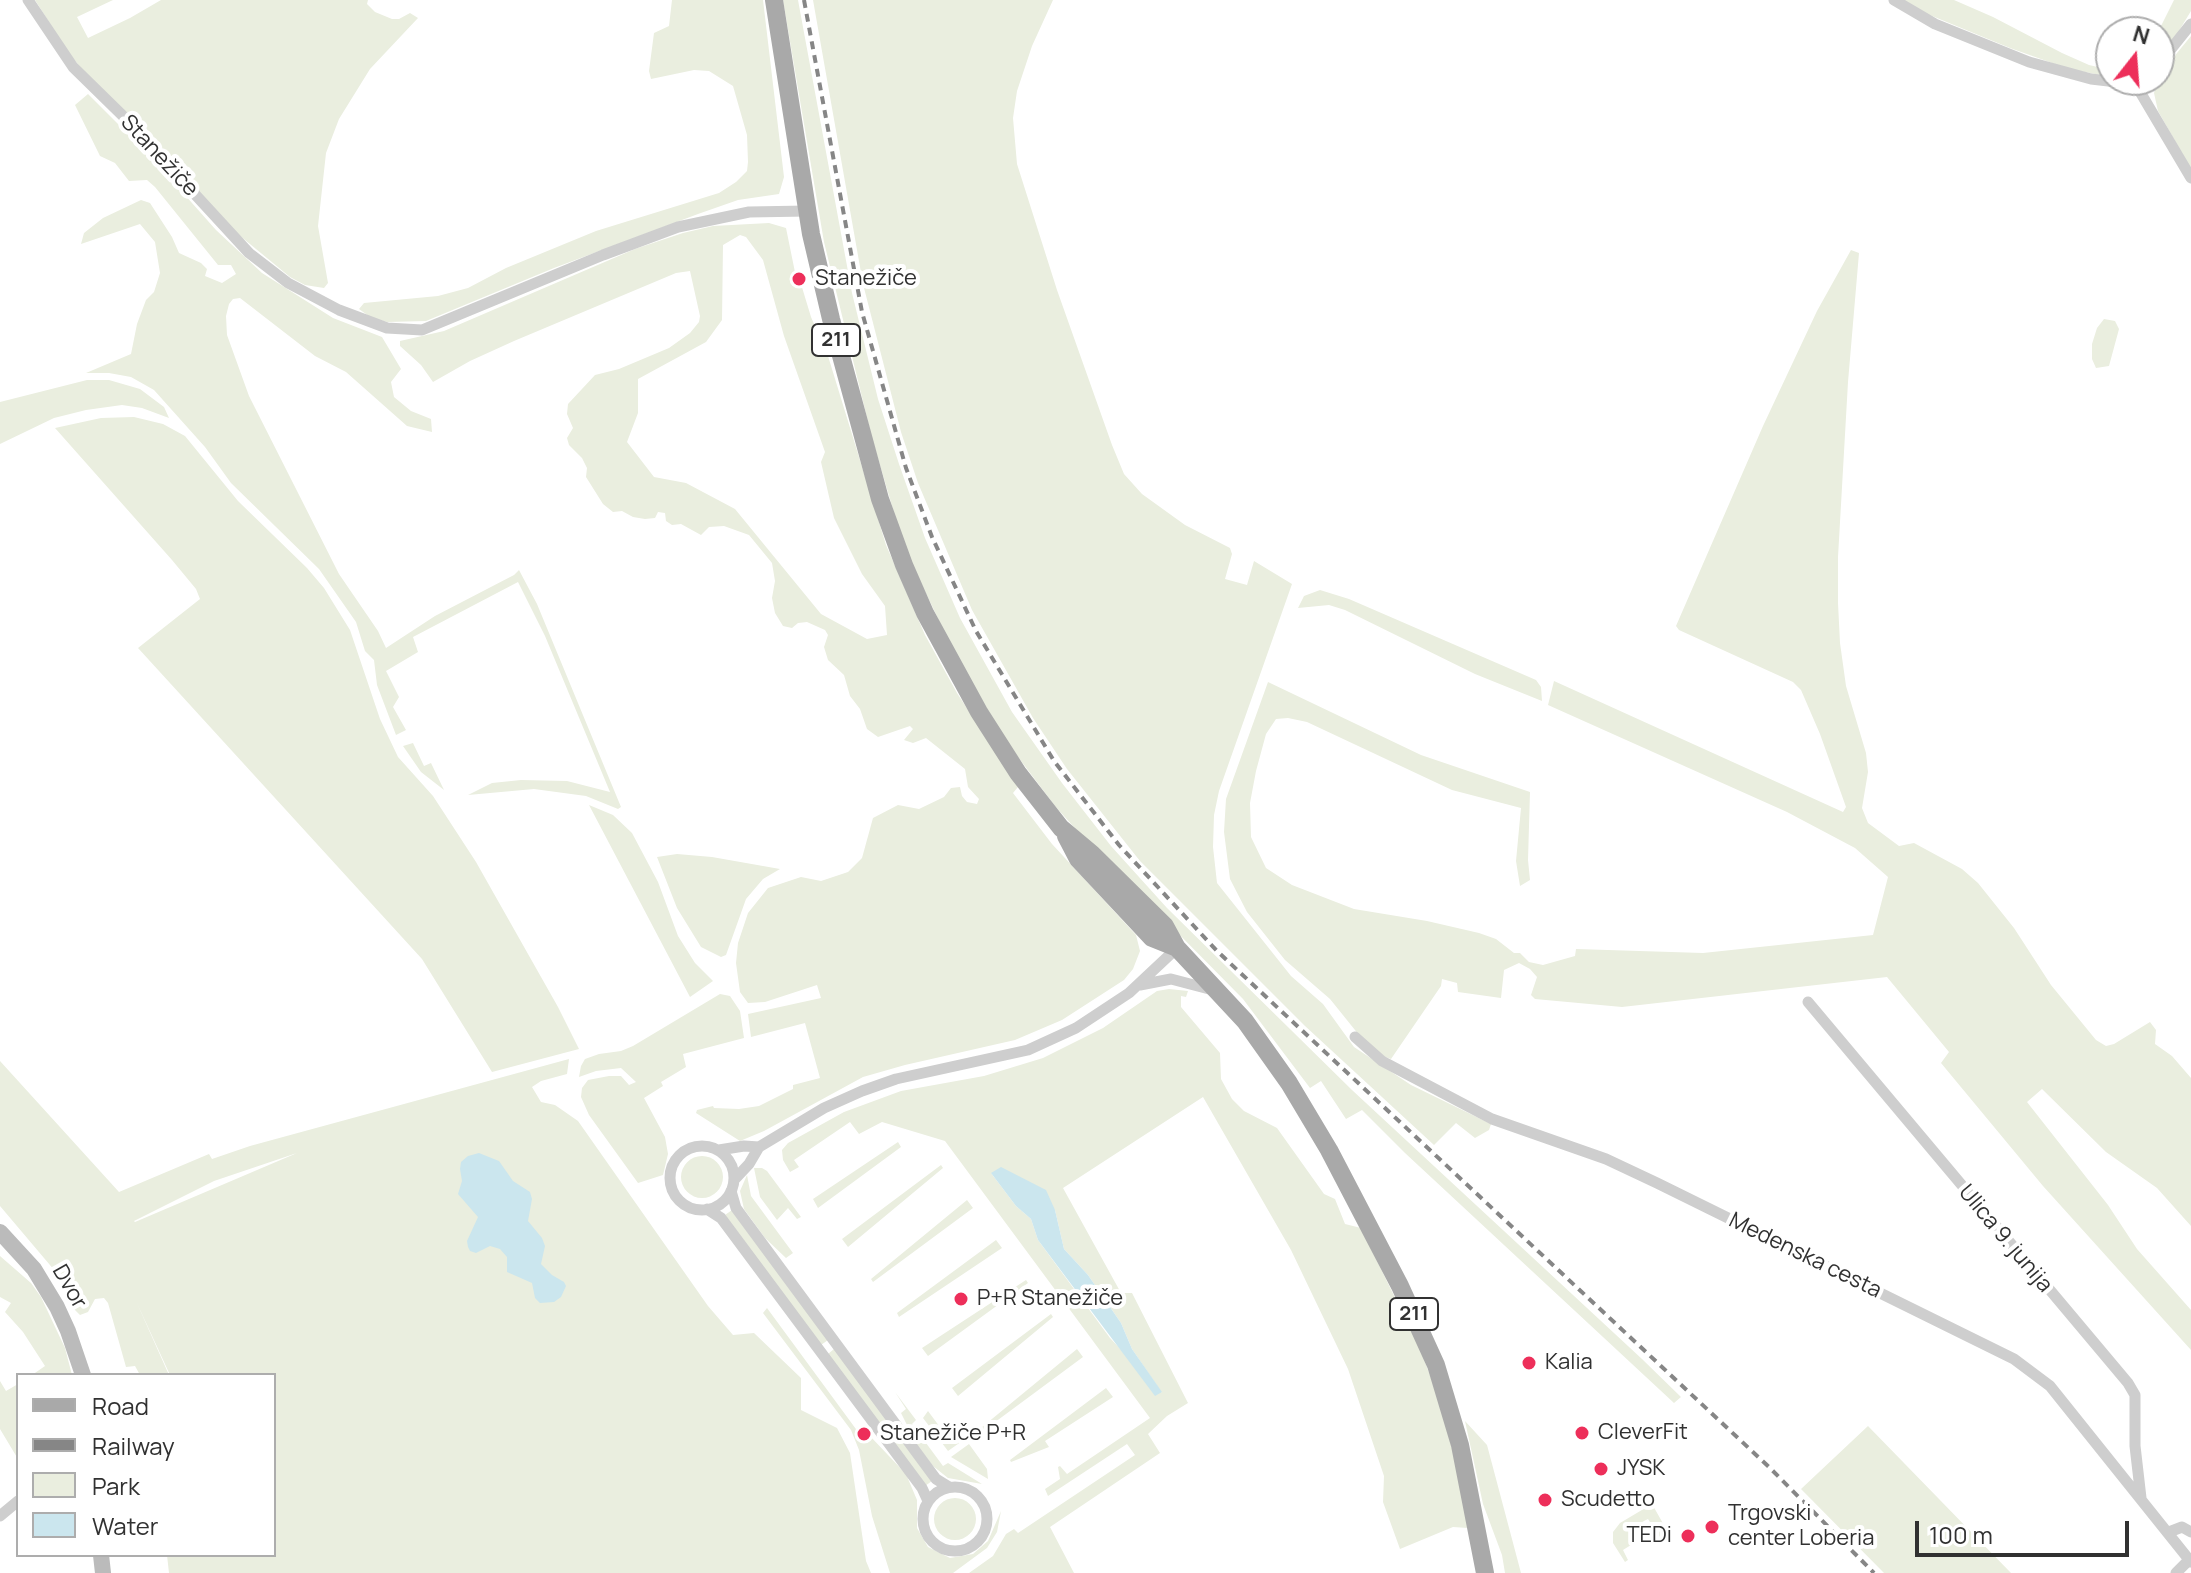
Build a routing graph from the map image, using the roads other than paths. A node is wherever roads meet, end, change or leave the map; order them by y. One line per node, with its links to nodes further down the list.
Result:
1 (28, 0): 9 (street, Stanežiče)
2 (774, 0): 9 (main road, 211)
3 (1894, 0): 6 (street)
4 (2191, 24): 5 (street)
5 (2175, 47)
6 (2095, 79)
7 (2142, 96): 8 (street)
8 (2191, 178)
9 (807, 211): 10 (main road, 211)
10 (1177, 948): 11 (street); 12 (main road, 211)
11 (1139, 985): 12 (street); 15 (street)
12 (1221, 993): 29 (main road, 211)
13 (1808, 1002): 22 (street, Ulica 9. junija)
14 (1355, 1037): 22 (street, Medenska cesta)
15 (759, 1147): 16 (street); 17 (street)
16 (719, 1150): 17 (street); 18 (street)
17 (733, 1186): 18 (street); 21 (street)
18 (707, 1209): 23 (street)
19 (0, 1232): 20 (street, Dvor)
20 (82, 1373)
21 (949, 1487): 23 (street); 23 (street)
22 (2141, 1499): 26 (street, Medenska cesta)
23 (928, 1501)
24 (16, 1503): 25 (street)
25 (0, 1516)
26 (2169, 1532): 27 (street); 28 (street, Medenska cesta)
27 (2191, 1532)
28 (2190, 1561): 30 (street)
29 (1485, 1573)
30 (2176, 1573)

